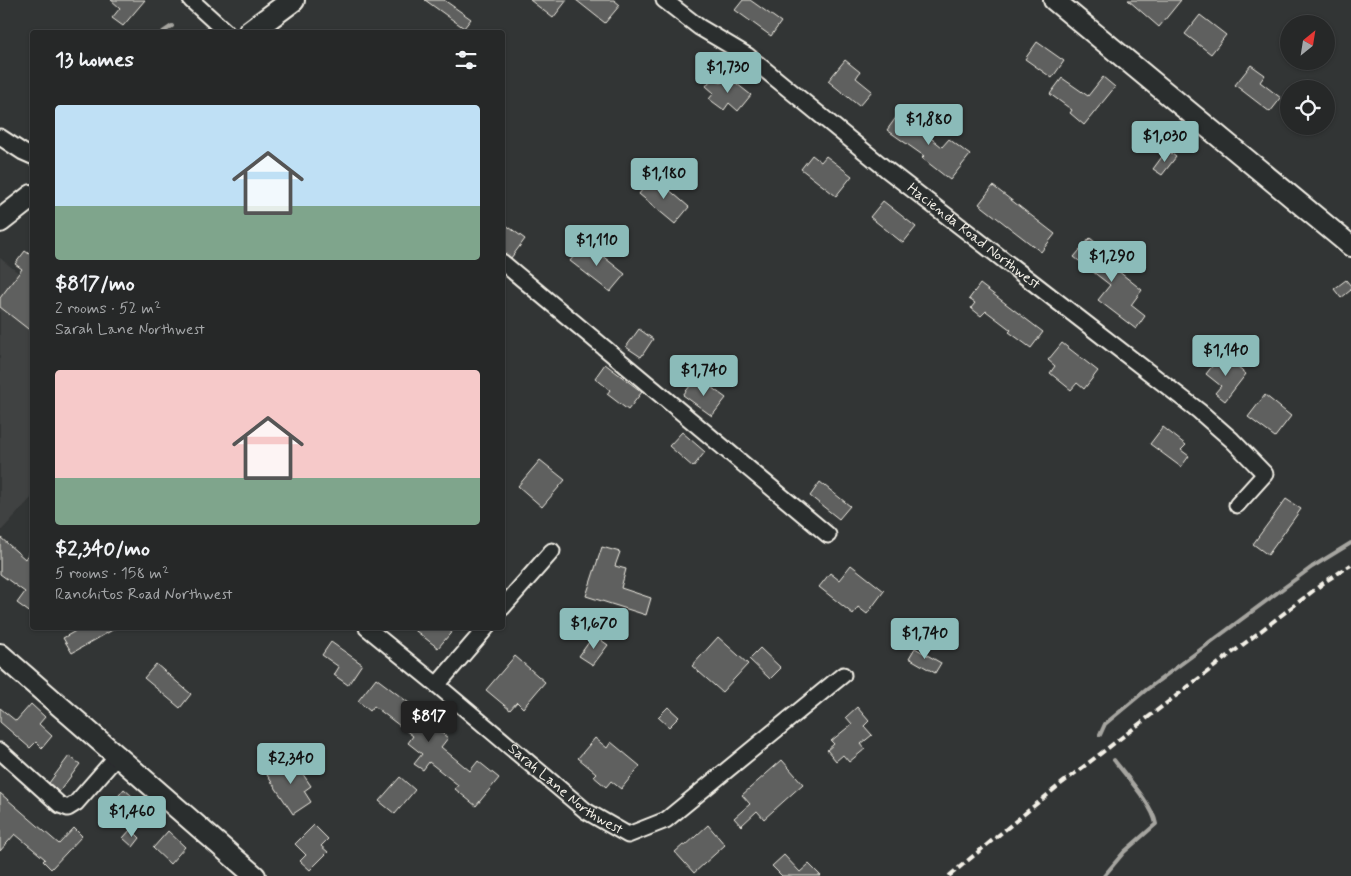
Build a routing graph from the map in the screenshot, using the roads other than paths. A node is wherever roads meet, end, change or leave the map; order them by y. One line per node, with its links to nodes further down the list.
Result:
1 (191, 0): 5 (street)
2 (293, 0): 6 (main road)
3 (664, 0): 13 (street, Hacienda Road Northwest)
4 (1054, 0): 11 (street)
5 (224, 30)
6 (253, 30)
7 (0, 136): 8 (street)
8 (30, 155)
9 (30, 198): 10 (main road)
10 (0, 222)
11 (1351, 246)
12 (505, 265): 14 (street)
13 (1238, 505)
14 (828, 534)
15 (552, 551): 16 (street)
16 (505, 605)
17 (369, 630): 21 (street, Sarah Lane Northwest)
18 (484, 630): 21 (street)
19 (0, 654): 23 (street)
20 (843, 674): 21 (street, Sarah Lane Northwest)
21 (438, 685)
22 (0, 752): 23 (street)
23 (118, 755): 24 (street)
24 (255, 876)

